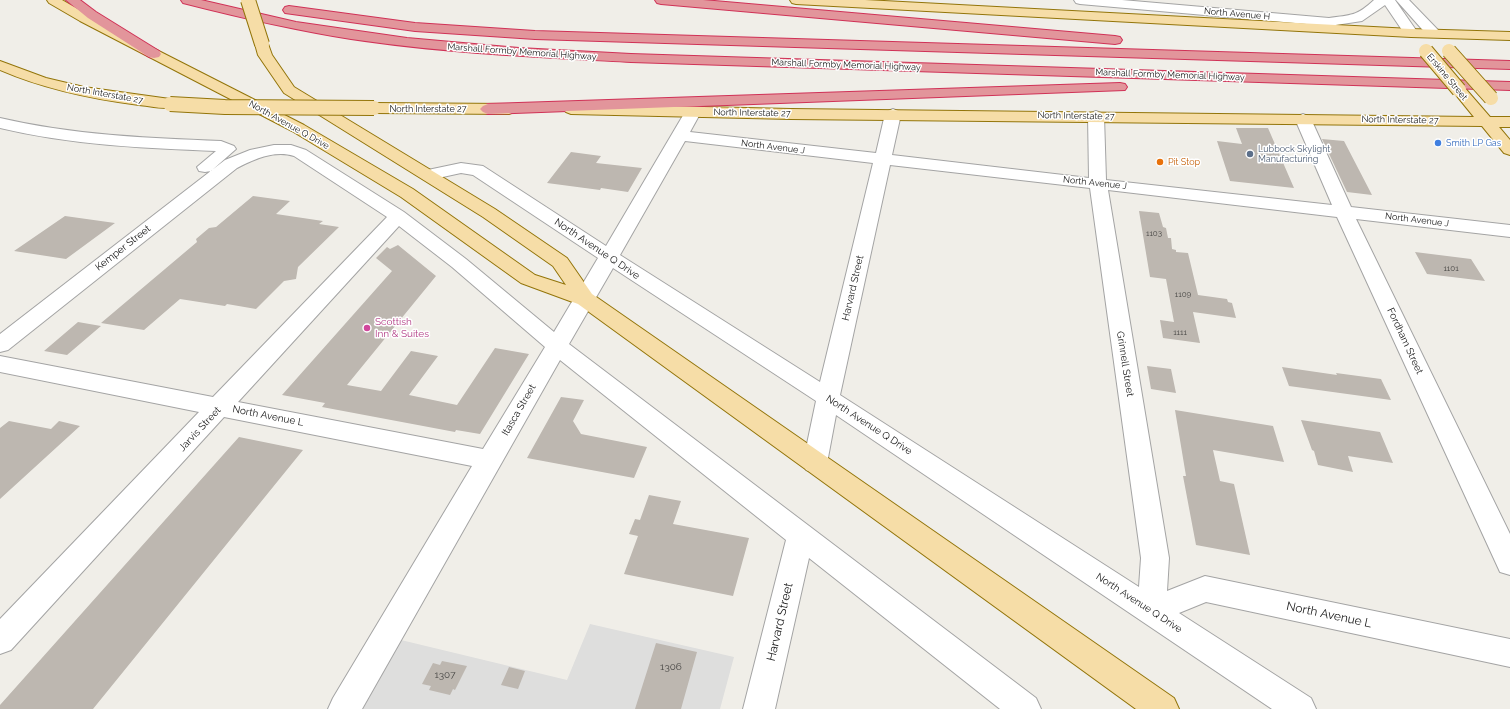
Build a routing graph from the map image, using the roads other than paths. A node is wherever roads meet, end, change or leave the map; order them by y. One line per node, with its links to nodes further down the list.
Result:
1 (53, 0): 16 (main road, North Avenue Q Drive)
2 (72, 0): 16 (highway)
3 (187, 0): 20 (highway, Marshall Formby Memorial Highway)
4 (661, 0): 17 (highway)
5 (796, 0): 10 (main road)
6 (1078, 0): 7 (street, North Avenue H); 12 (street)
7 (1388, 0): 13 (street, Erskine Street)
8 (1402, 0): 14 (street, Erskine Street)
9 (252, 1): 34 (main road, North Avenue Q Drive, bridge)
10 (919, 3): 12 (main road)
11 (274, 7): 17 (highway, Marshall Formby Memorial Highway)
12 (1079, 15): 13 (main road)
13 (1411, 33): 14 (main road); 27 (main road, Erskine Street, bridge)
14 (1434, 34): 15 (main road); 28 (main road, Erskine Street, bridge)
15 (1510, 36)
16 (154, 54): 41 (main road, North Avenue Q Drive)
17 (1410, 62): 19 (highway, Marshall Formby Memorial Highway)
18 (0, 65): 22 (main road, North Interstate 27, bridge)
19 (1510, 65)
20 (1327, 80): 21 (highway, Marshall Formby Memorial Highway); 22 (highway)
21 (1510, 86)
22 (488, 109): 23 (main road, North Interstate 27)
23 (693, 112): 24 (main road, North Interstate 27); 30 (street, Itasca Street)
24 (893, 114): 25 (main road, North Interstate 27); 33 (street, Harvard Street)
25 (1096, 116): 26 (main road, North Interstate 27); 35 (street, Grinnell Street)
26 (1303, 118): 27 (main road, North Interstate 27); 37 (street, Fordham Street)
27 (1484, 121): 28 (main road, North Interstate 27); 31 (main road, Erskine Street)
28 (1510, 121)
29 (0, 124): 36 (street)
30 (680, 136): 33 (street, North Avenue J); 40 (street, Itasca Street)
31 (1510, 150)
32 (249, 155): 36 (street, Kemper Street); 38 (street, North Avenue Q Drive)
33 (882, 159): 35 (street, North Avenue J); 45 (street, Harvard Street)
34 (429, 175): 40 (street, North Avenue Q Drive); 41 (main road, North Avenue Q Drive)
35 (1098, 184): 37 (street, North Avenue J); 51 (street, Grinnell Street)
36 (176, 206): 42 (street, Kemper Street)
37 (1344, 212): 39 (street, North Avenue J); 50 (street, Fordham Street)
38 (398, 216): 43 (street, North Avenue Q Drive); 46 (street, Jarvis Street)
39 (1510, 231)
40 (609, 257): 41 (street, Itasca Street); 45 (street, North Avenue Q Drive)
41 (585, 300): 43 (street, Itasca Street); 48 (main road, North Avenue Q Drive)
42 (0, 345)
43 (557, 346): 47 (street, Itasca Street); 49 (street, North Avenue Q Drive)
44 (0, 364): 46 (street, North Avenue L)
45 (828, 398): 48 (street, Harvard Street); 51 (street, North Avenue Q Drive)
46 (221, 406): 47 (street, North Avenue L); 52 (street, Jarvis Street)
47 (490, 460): 54 (street, Itasca Street)
48 (815, 463): 57 (main road, North Avenue Q Drive)
49 (800, 535): 55 (street, Harvard Street); 56 (street, North Avenue Q Drive)
50 (1510, 563)
51 (1151, 611): 53 (street, North Avenue L); 58 (street, North Avenue Q Drive)
52 (0, 640)
53 (1510, 653)
54 (344, 709)
55 (759, 709)
56 (1025, 709)
57 (1163, 709)
58 (1300, 709)

